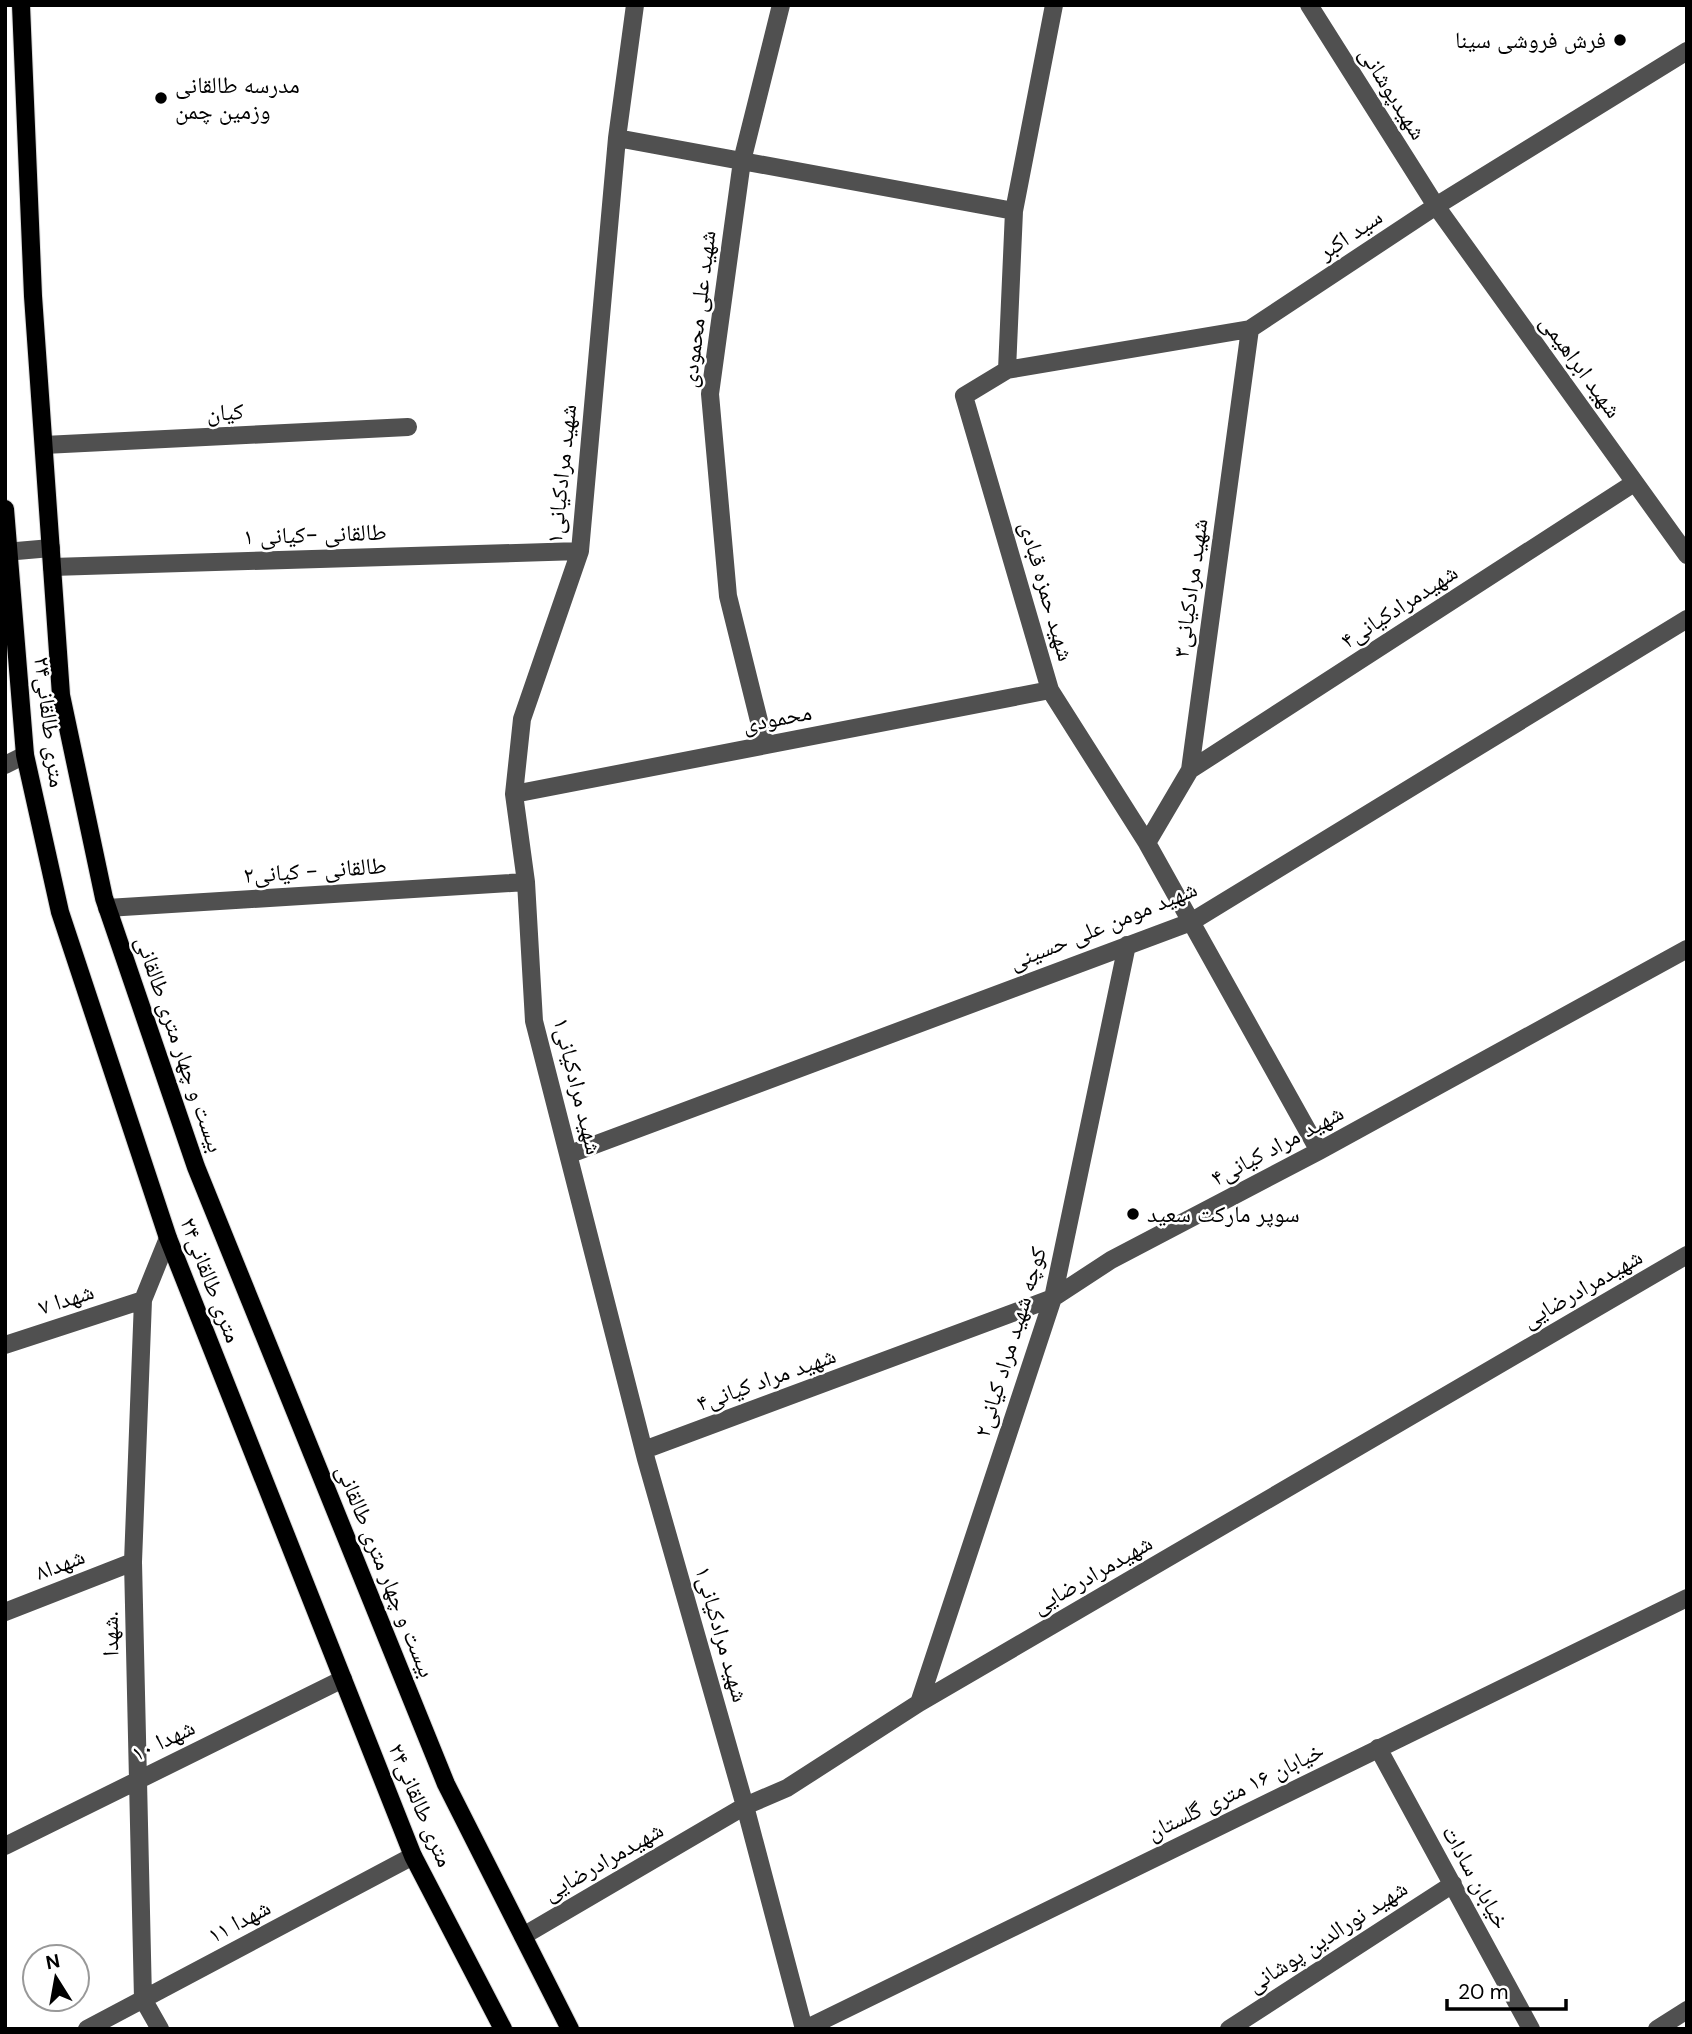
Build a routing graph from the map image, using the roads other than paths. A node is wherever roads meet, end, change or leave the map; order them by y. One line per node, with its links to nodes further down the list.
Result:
1 (20, 5): 14 (main road, بیست و چهار متری طالقانی)
2 (635, 5): 7 (street, شهید مرادکیانی۱)
3 (781, 5): 8 (street, شهید علی محمودی)
4 (1054, 5): 10 (street)
5 (1309, 5): 9 (street, شهیدپوشانی)
6 (1687, 51): 9 (street, سید اکبر)
7 (617, 138): 8 (street); 18 (street, شهید مرادکیانی۱)
8 (742, 161): 10 (street); 24 (street, شهید علی محمودی)
9 (1436, 206): 11 (street, سید اکبر); 15 (street, شهید ابراهیمی)
10 (1014, 211): 12 (street)
11 (1250, 329): 12 (street, سید اکبر); 27 (street, شهید مرادکیانی۳)
12 (1007, 370): 23 (street, شهید حمزه قبادی)
13 (408, 427): 14 (street, کیان)
14 (44, 445): 17 (main road, بیست و چهار متری طالقانی)
15 (1634, 483): 20 (street, شهید ابراهیمی); 27 (street, شهیدمرادکیانی۴)
16 (5, 509): 19 (main road, ۲۴متری طالقانی)
17 (51, 548): 19 (street); 21 (main road, بیست و چهار متری طالقانی)
18 (580, 551): 21 (street, طالقانی -کیانی ۱); 28 (street, شهید مرادکیانی۱)
19 (7, 552): 25 (main road, ۲۴متری طالقانی)
20 (1687, 555)
21 (52, 567): 31 (main road, بیست و چهار متری طالقانی)
22 (1687, 619): 32 (street, شهید مومن علی حسینی)
23 (1050, 690): 24 (street, محمودی); 29 (street, شهید حمزه قبادی)
24 (765, 745): 28 (street, محمودی)
25 (25, 755): 26 (street); 37 (main road, ۲۴متری طالقانی)
26 (5, 765)
27 (1190, 770): 29 (street, شهید مرادکیانی۳)
28 (514, 794): 30 (street, شهید مرادکیانی۱)
29 (1147, 843): 32 (street, شهید حمزه قبادی)
30 (526, 882): 31 (street, طالقانی - کیانی۲); 36 (street, شهید مرادکیانی۱)
31 (107, 908): 54 (main road, بیست و چهار متری طالقانی)
32 (1191, 922): 33 (street, شهید مومن علی حسینی); 35 (street, شهید حمزه قبادی)
33 (1127, 945): 36 (street, شهید مومن علی حسینی); 39 (street, کوچه شهید مراد کیانی۲)
34 (1687, 949): 35 (street, شهید مراد کیانی۴)
35 (1318, 1151): 39 (street, شهید مراد کیانی۴)
36 (570, 1154): 42 (street, شهید مرادکیانی۱)
37 (168, 1238): 40 (street, شهدا.); 46 (main road, ۲۴متری طالقانی)
38 (1687, 1255): 47 (street, شهیدمرادرضایی)
39 (1053, 1298): 42 (street, شهید مراد کیانی۴); 47 (street, کوچه شهید مراد کیانی۲)
40 (142, 1300): 41 (street, شهدا ۷); 43 (street, شهدا.)
41 (5, 1345)
42 (644, 1450): 50 (street, شهید مرادکیانی۱)
43 (133, 1562): 45 (street, شهدا۸); 49 (street, شهدا.)
44 (1687, 1598): 48 (street, خیابان ۱۶ متری گلستان)
45 (5, 1612)
46 (343, 1679): 49 (street, شهدا ۱۰); 52 (main road, ۲۴متری طالقانی)
47 (919, 1703): 50 (street, شهیدمرادرضایی)
48 (1378, 1748): 53 (street, خیابان سادات); 61 (street, خیابان ۱۶ متری گلستان)
49 (138, 1780): 51 (street, شهدا ۱۰); 55 (street, شهدا.)
50 (746, 1806): 54 (street, شهیدمرادرضایی); 61 (street, شهید مرادکیانی۱)
51 (5, 1846)
52 (413, 1856): 55 (street, شهدا ۱۱); 59 (main road, ۲۴متری طالقانی)
53 (1452, 1884): 62 (street, شهید نورالدین پوشانی); 63 (street, خیابان سادات)
54 (523, 1936): 60 (main road, بیست و چهار متری طالقانی)
55 (143, 1999): 57 (street, شهدا ۱۱); 58 (street, شهدا.)
56 (1687, 2010): 64 (street)
57 (87, 2029)
58 (160, 2029)
59 (503, 2029)
60 (570, 2029)
61 (804, 2029)
62 (1228, 2029)
63 (1531, 2029)
64 (1657, 2029)

